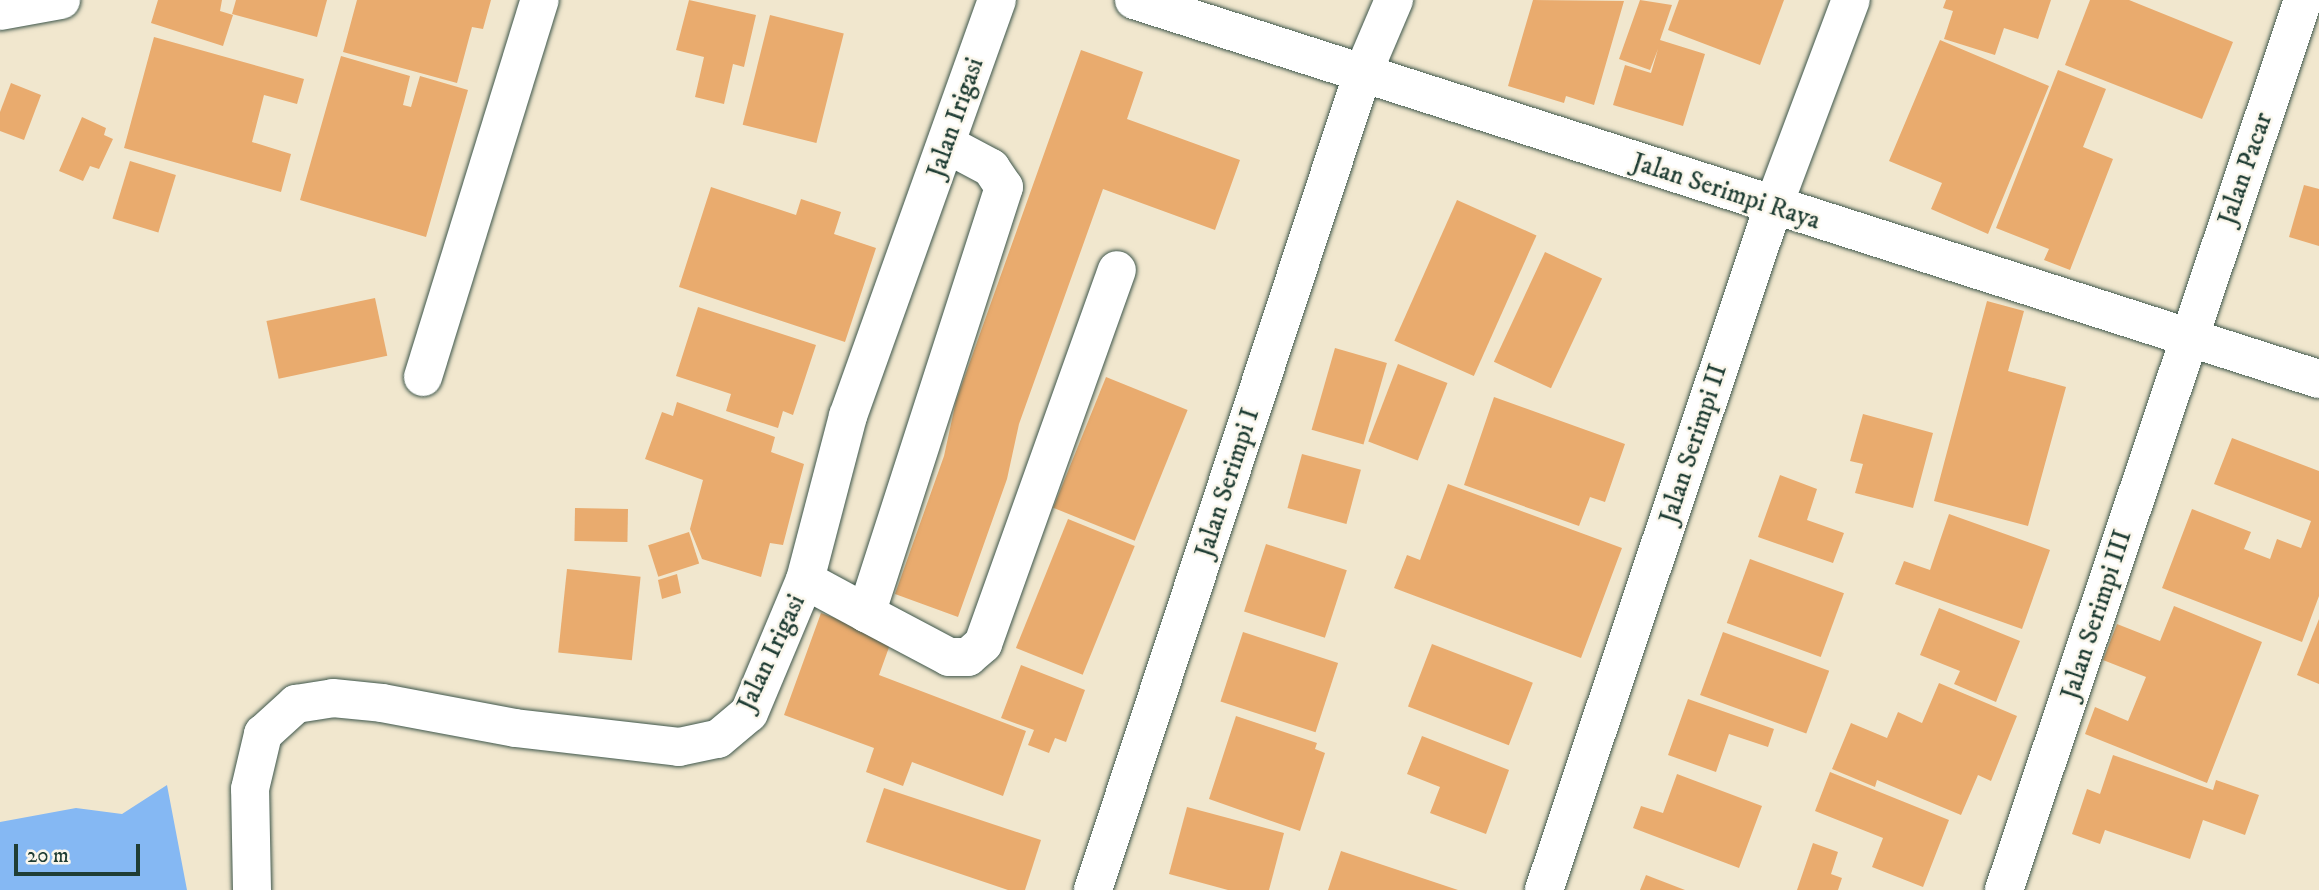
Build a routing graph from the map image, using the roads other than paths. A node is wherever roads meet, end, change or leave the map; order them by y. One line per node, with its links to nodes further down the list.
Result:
1 (61, 0): 8 (street)
2 (540, 0): 14 (street)
3 (997, 0): 10 (street, Jalan Irigasi)
4 (1134, 0): 9 (street, Jalan Serimpi Raya)
5 (1394, 0): 9 (street, Jalan Serimpi I)
6 (1851, 0): 11 (street, Jalan Serimpi II)
7 (2303, 0): 13 (street, Jalan Pacar)
8 (0, 11)
9 (1362, 75): 11 (street, Jalan Serimpi Raya); 19 (street, Jalan Serimpi I)
10 (948, 145): 16 (street, Jalan Irigasi); 17 (street)
11 (1773, 207): 13 (street, Jalan Serimpi Raya); 20 (street, Jalan Serimpi II)
12 (1117, 270): 17 (street)
13 (2188, 339): 15 (street, Jalan Serimpi Raya); 21 (street, Jalan Serimpi III)
14 (423, 377)
15 (2319, 379)
16 (805, 580): 17 (street); 18 (street, Jalan Irigasi)
17 (866, 613)
18 (252, 890)
19 (1093, 890)
20 (1544, 890)
21 (2004, 890)

